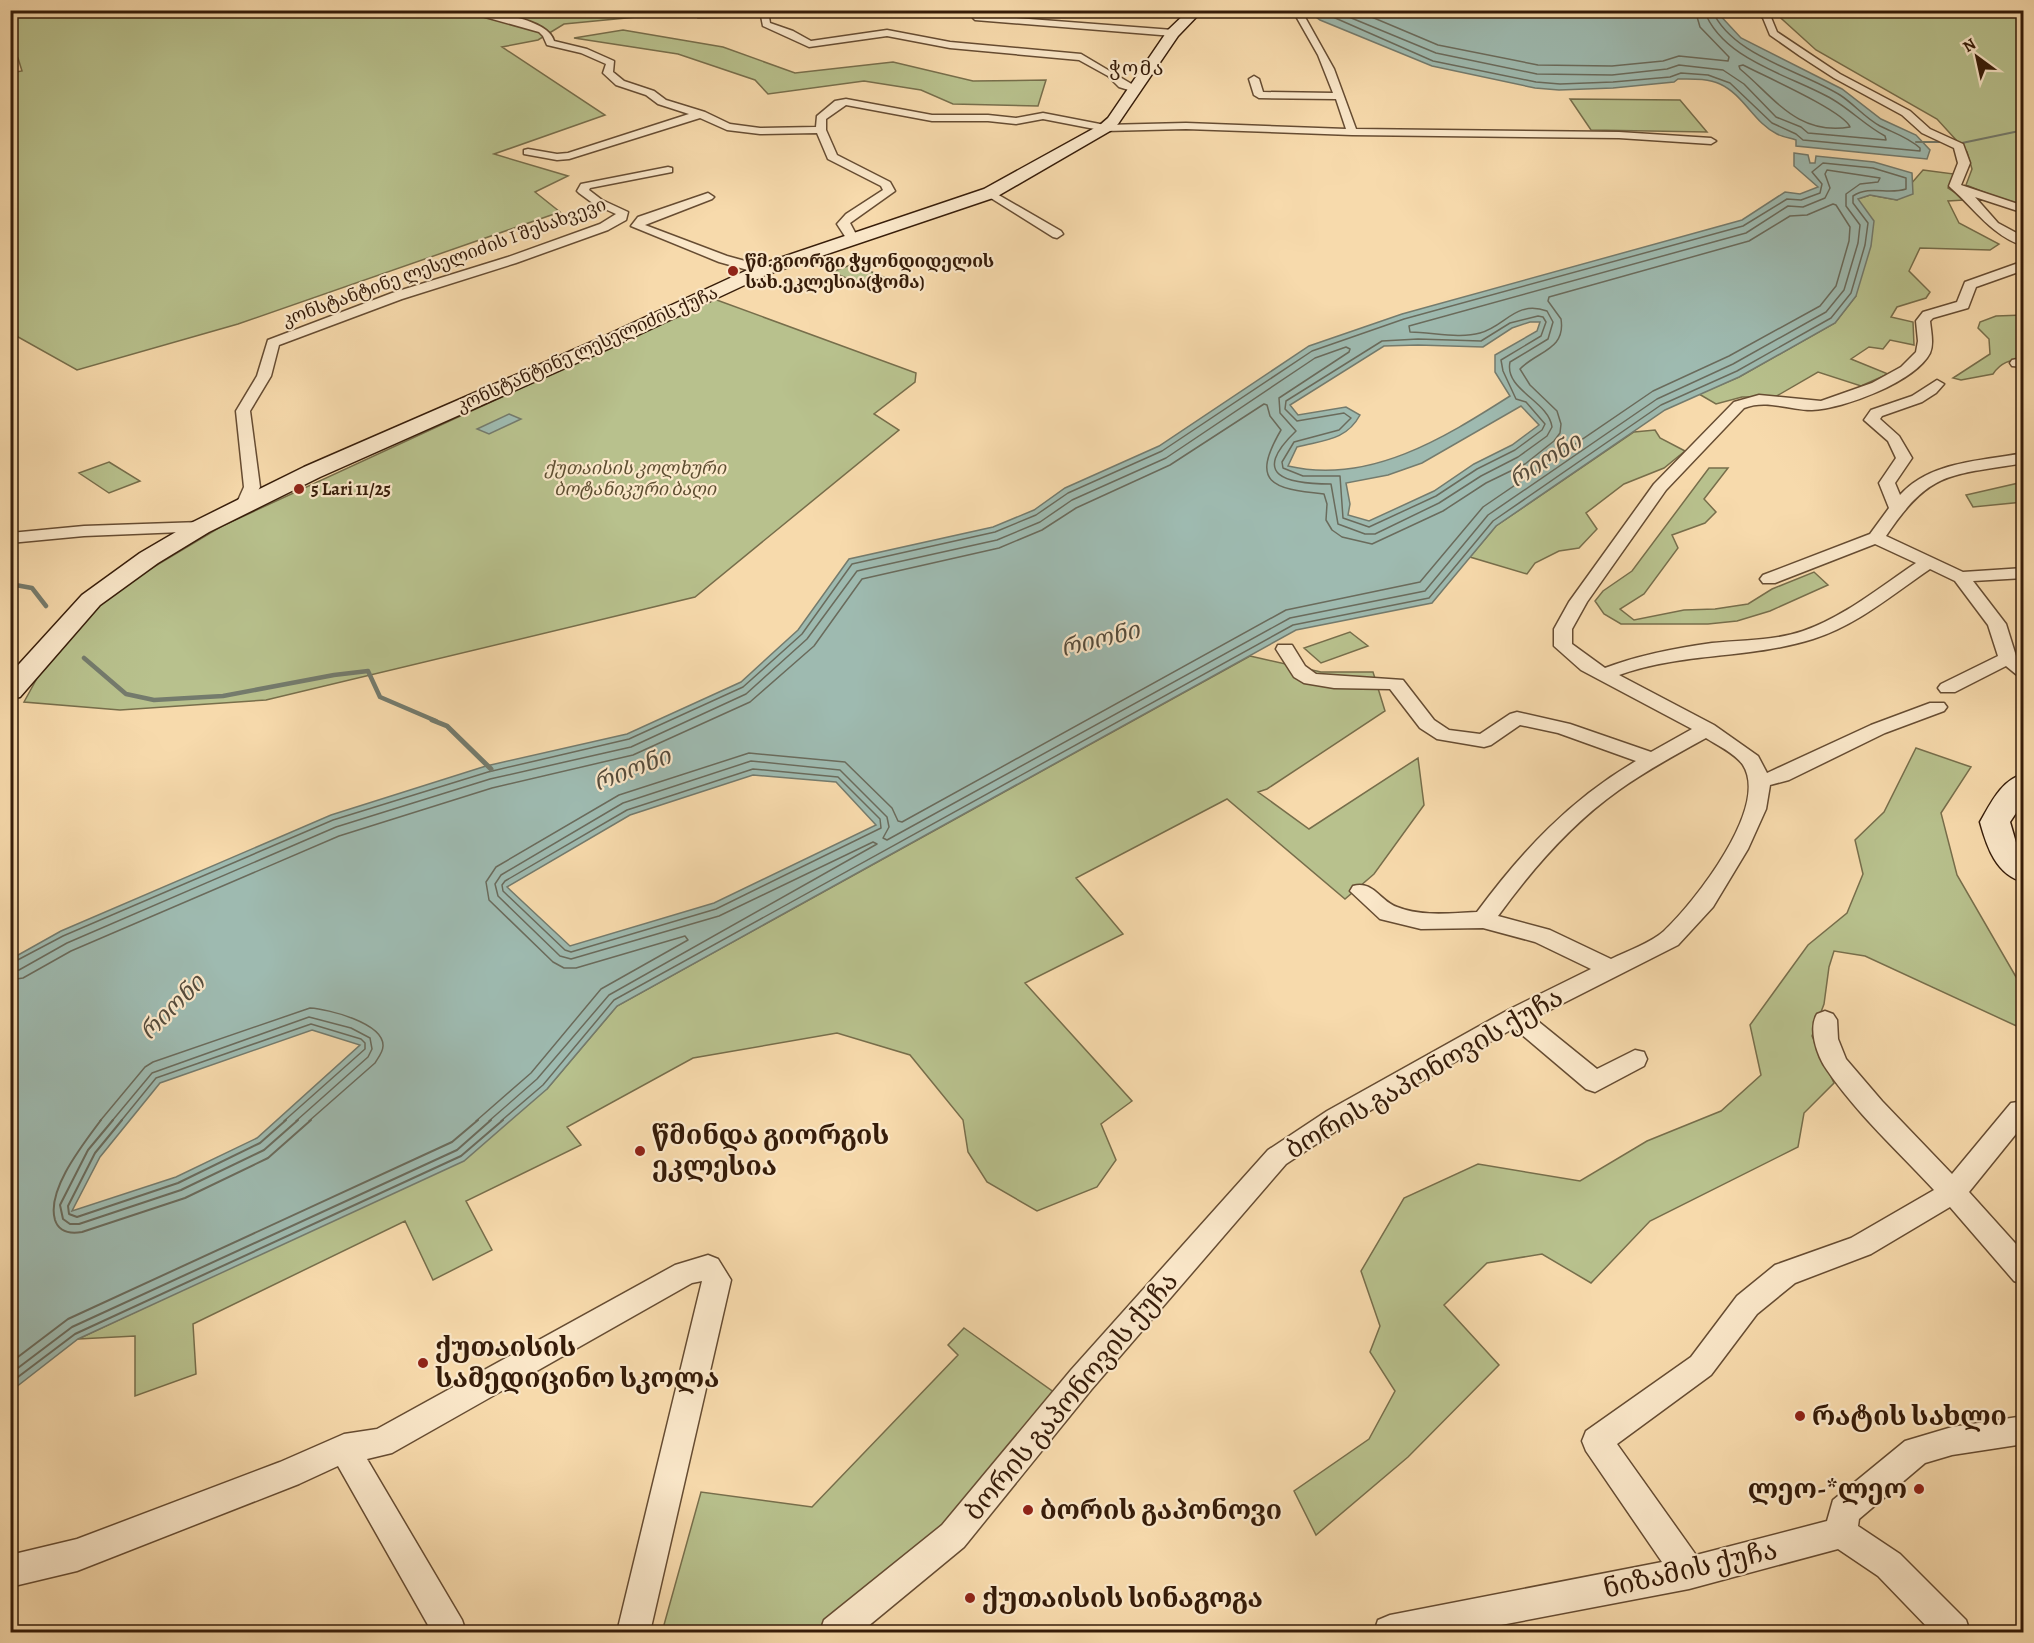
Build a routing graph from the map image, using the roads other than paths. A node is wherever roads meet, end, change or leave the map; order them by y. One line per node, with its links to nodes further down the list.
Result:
1 (464, 10): 11 (street)
2 (703, 10): 9 (street)
3 (1197, 10): 7 (main road, კონსტანტინე ლესელიძის ქუჩა)
4 (1757, 10): 18 (street)
5 (1297, 11): 10 (street)
6 (978, 18): 7 (street)
7 (1173, 33): 9 (main road, კონსტანტინე ლესელიძის ქუჩა)
8 (1254, 79): 10 (street)
9 (1135, 89): 12 (main road, კონსტანტინე ლესელიძის ქუჩა)
10 (1340, 96): 14 (street)
11 (701, 114): 13 (street); 16 (street)
12 (1105, 128): 13 (street); 14 (street); 19 (main road, კონსტანტინე ლესელიძის ქუჩა)
13 (821, 130): 23 (street)
14 (1352, 132): 15 (street)
15 (1711, 141)
16 (528, 152)
17 (668, 170): 29 (street, კონსტანტინე ლესელიძის I შესახვევი)
18 (1955, 186): 21 (street); 24 (street)
19 (990, 193): 22 (street); 23 (main road, კონსტანტინე ლესელიძის ქუჩა)
20 (708, 197): 26 (street)
21 (2024, 210)
22 (1057, 234)
23 (852, 238): 26 (main road, კონსტანტინე ლესელიძის ქუჩა)
24 (2024, 242)
25 (2023, 265): 27 (street)
26 (762, 270): 29 (main road, კონსტანტინე ლესელიძის ქუჩა)
27 (1899, 373): 30 (street); 40 (street)
28 (2024, 458): 30 (street)
29 (244, 506): 31 (main road, კონსტანტინე ლესელიძის ქუჩა)
30 (1897, 509): 33 (street)
31 (201, 527): 32 (street); 43 (main road, კონსტანტინე ლესელიძის ქუჩა)
32 (10, 538)
33 (1876, 538): 34 (street); 37 (street)
34 (1929, 562): 36 (street); 40 (street)
35 (2024, 573): 36 (street)
36 (1961, 578): 39 (street)
37 (1769, 579)
38 (1285, 649): 46 (street)
39 (2008, 658): 41 (street); 42 (street)
40 (1597, 670): 45 (street)
41 (2024, 670)
42 (1948, 688)
43 (10, 691)
44 (1937, 707): 47 (street)
45 (1707, 729): 46 (street); 47 (street)
46 (1654, 760): 51 (street)
47 (1761, 781): 52 (street, ბორის გაპონოვის ქუჩა)
48 (2024, 783): 49 (main road)
49 (2024, 872)
50 (1361, 891): 51 (street)
51 (1483, 920): 52 (street)
52 (1612, 969): 53 (street, ბორის გაპონოვის ქუჩა)
53 (1516, 1016): 55 (street); 64 (street, ბორის გაპონოვის ქუჩა)
54 (1825, 1020): 57 (street)
55 (1635, 1059)
56 (2020, 1110): 57 (street)
57 (1953, 1192): 58 (street); 63 (street)
58 (2024, 1273)
59 (2024, 1430): 61 (street)
60 (344, 1448): 62 (street); 65 (street); 66 (street)
61 (1841, 1533): 63 (street, ნიზამის ქუჩა); 68 (street)
62 (10, 1571)
63 (1689, 1573): 67 (street, ნიზამის ქუჩა)
64 (853, 1628)
65 (450, 1632)
66 (634, 1632)
67 (1390, 1632)
68 (1954, 1632)

